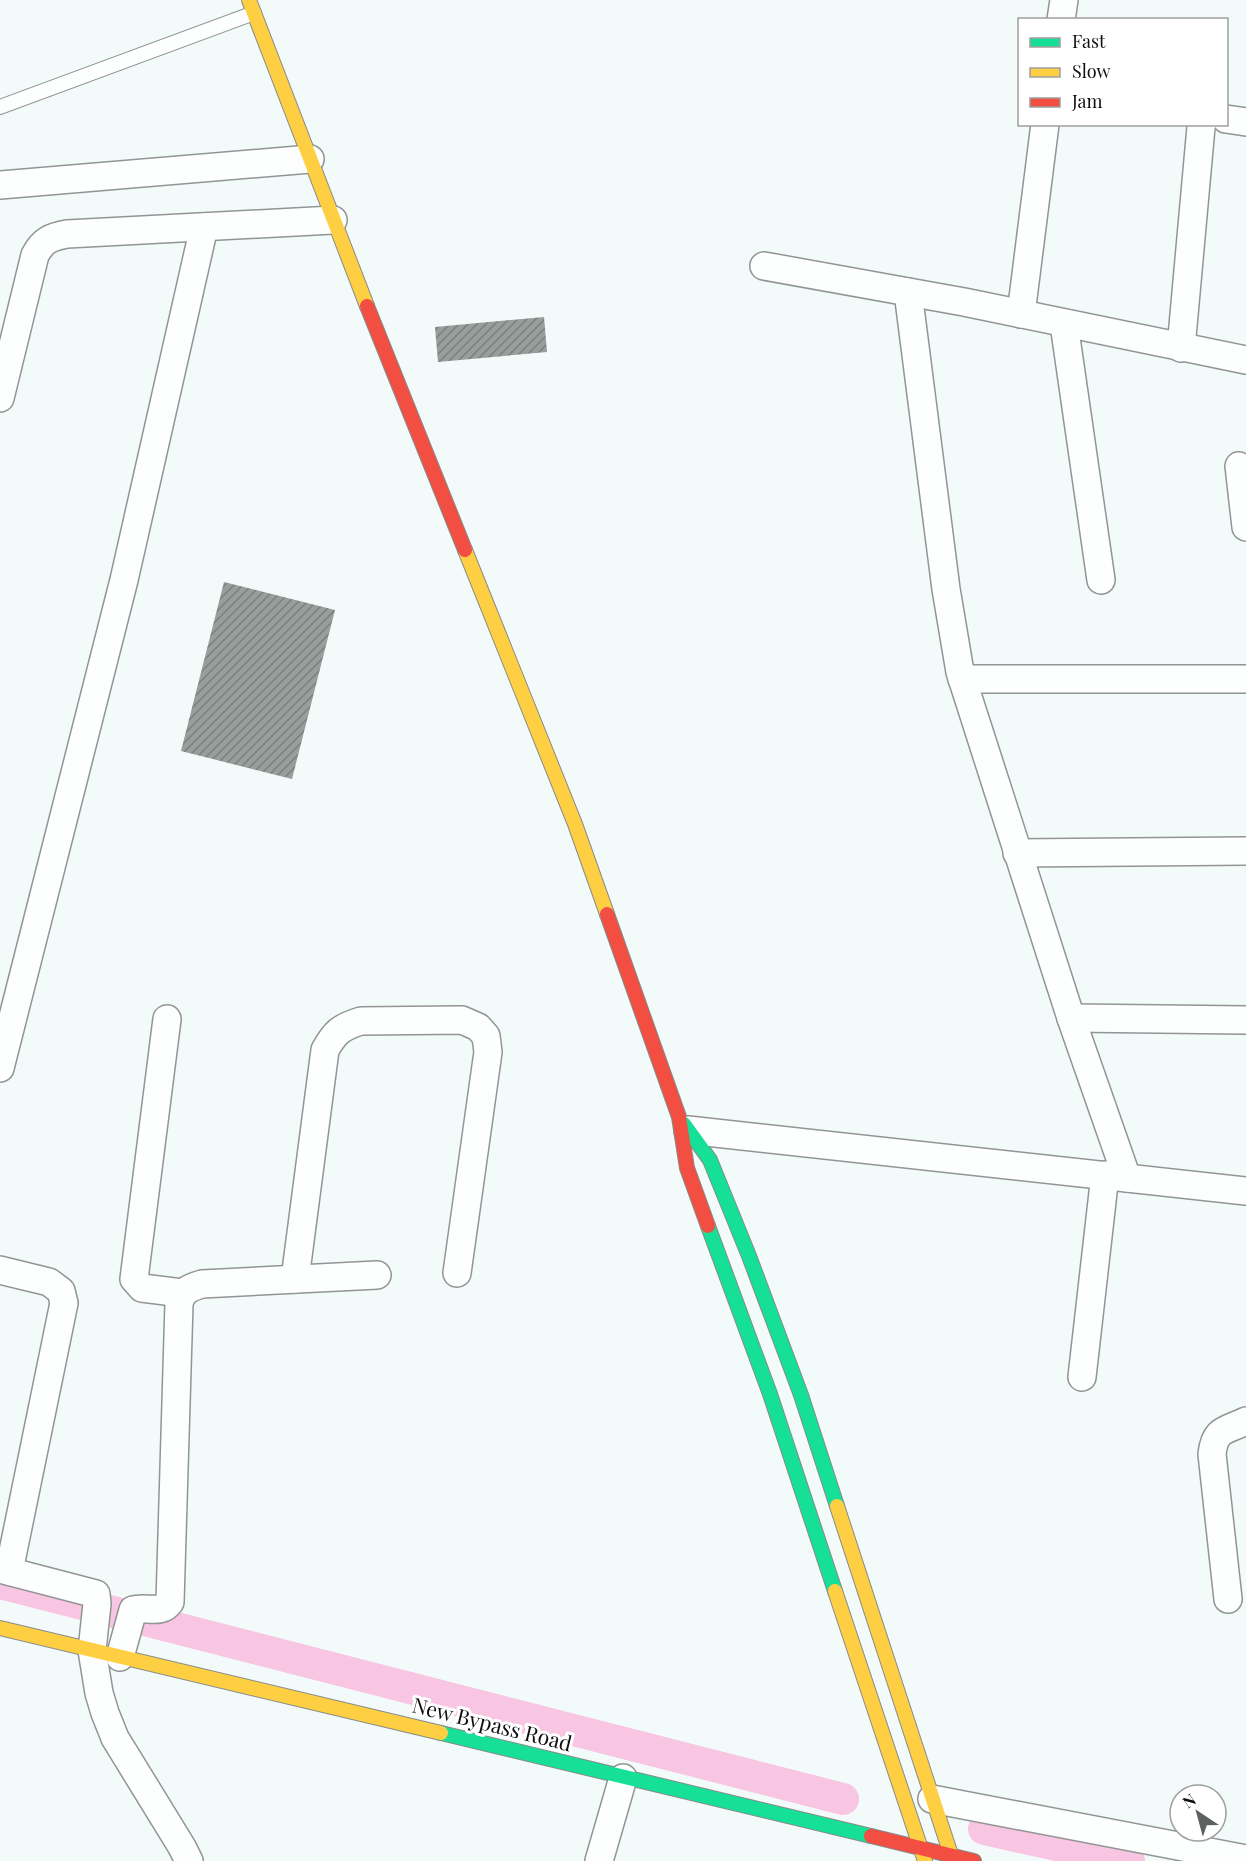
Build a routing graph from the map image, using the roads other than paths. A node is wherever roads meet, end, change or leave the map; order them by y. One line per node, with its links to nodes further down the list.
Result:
1 (1064, 0): 3 (street)
2 (252, 6): 4 (lane); 9 (street)
3 (1061, 18)
4 (0, 107)
5 (1228, 119): 6 (street)
6 (1246, 122)
7 (1045, 126): 15 (street)
8 (1202, 126): 17 (street)
9 (310, 159): 10 (street); 11 (street)
10 (0, 185)
11 (333, 220): 12 (street); 31 (street)
12 (204, 227): 19 (street); 30 (street)
13 (764, 266): 14 (street)
14 (908, 292): 15 (street); 23 (street)
15 (1021, 315): 16 (street)
16 (1064, 324): 17 (street); 22 (street)
17 (1181, 348): 18 (street)
18 (1246, 360)
19 (0, 398)
20 (1239, 466): 21 (street)
21 (1246, 527)
22 (1101, 580)
23 (962, 679): 24 (street); 26 (street)
24 (1246, 679)
25 (1246, 851): 26 (street)
26 (1017, 853): 27 (street)
27 (1071, 1018): 29 (street); 32 (street)
28 (167, 1019): 38 (street)
29 (1246, 1020)
30 (0, 1068)
31 (684, 1124): 32 (street); 47 (street); 48 (street)
32 (1116, 1177): 33 (street); 39 (street)
33 (1246, 1191)
34 (0, 1270): 41 (street)
35 (457, 1273): 37 (street)
36 (377, 1275): 37 (street)
37 (295, 1279): 38 (street)
38 (182, 1293): 45 (street)
39 (1082, 1377)
40 (1246, 1420): 42 (street)
41 (5, 1570): 44 (street)
42 (1228, 1599)
43 (0, 1628): 44 (street, New Bypass Road)
44 (92, 1650): 45 (street, New Bypass Road); 51 (street)
45 (120, 1657): 46 (street, New Bypass Road)
46 (623, 1778): 48 (street, New Bypass Road); 52 (street)
47 (932, 1799): 49 (street); 50 (street)
48 (924, 1855): 49 (street, New Bypass Road)
49 (952, 1858): 53 (street, New Bypass Road)
50 (1246, 1859)
51 (189, 1861)
52 (599, 1861)
53 (974, 1861)

